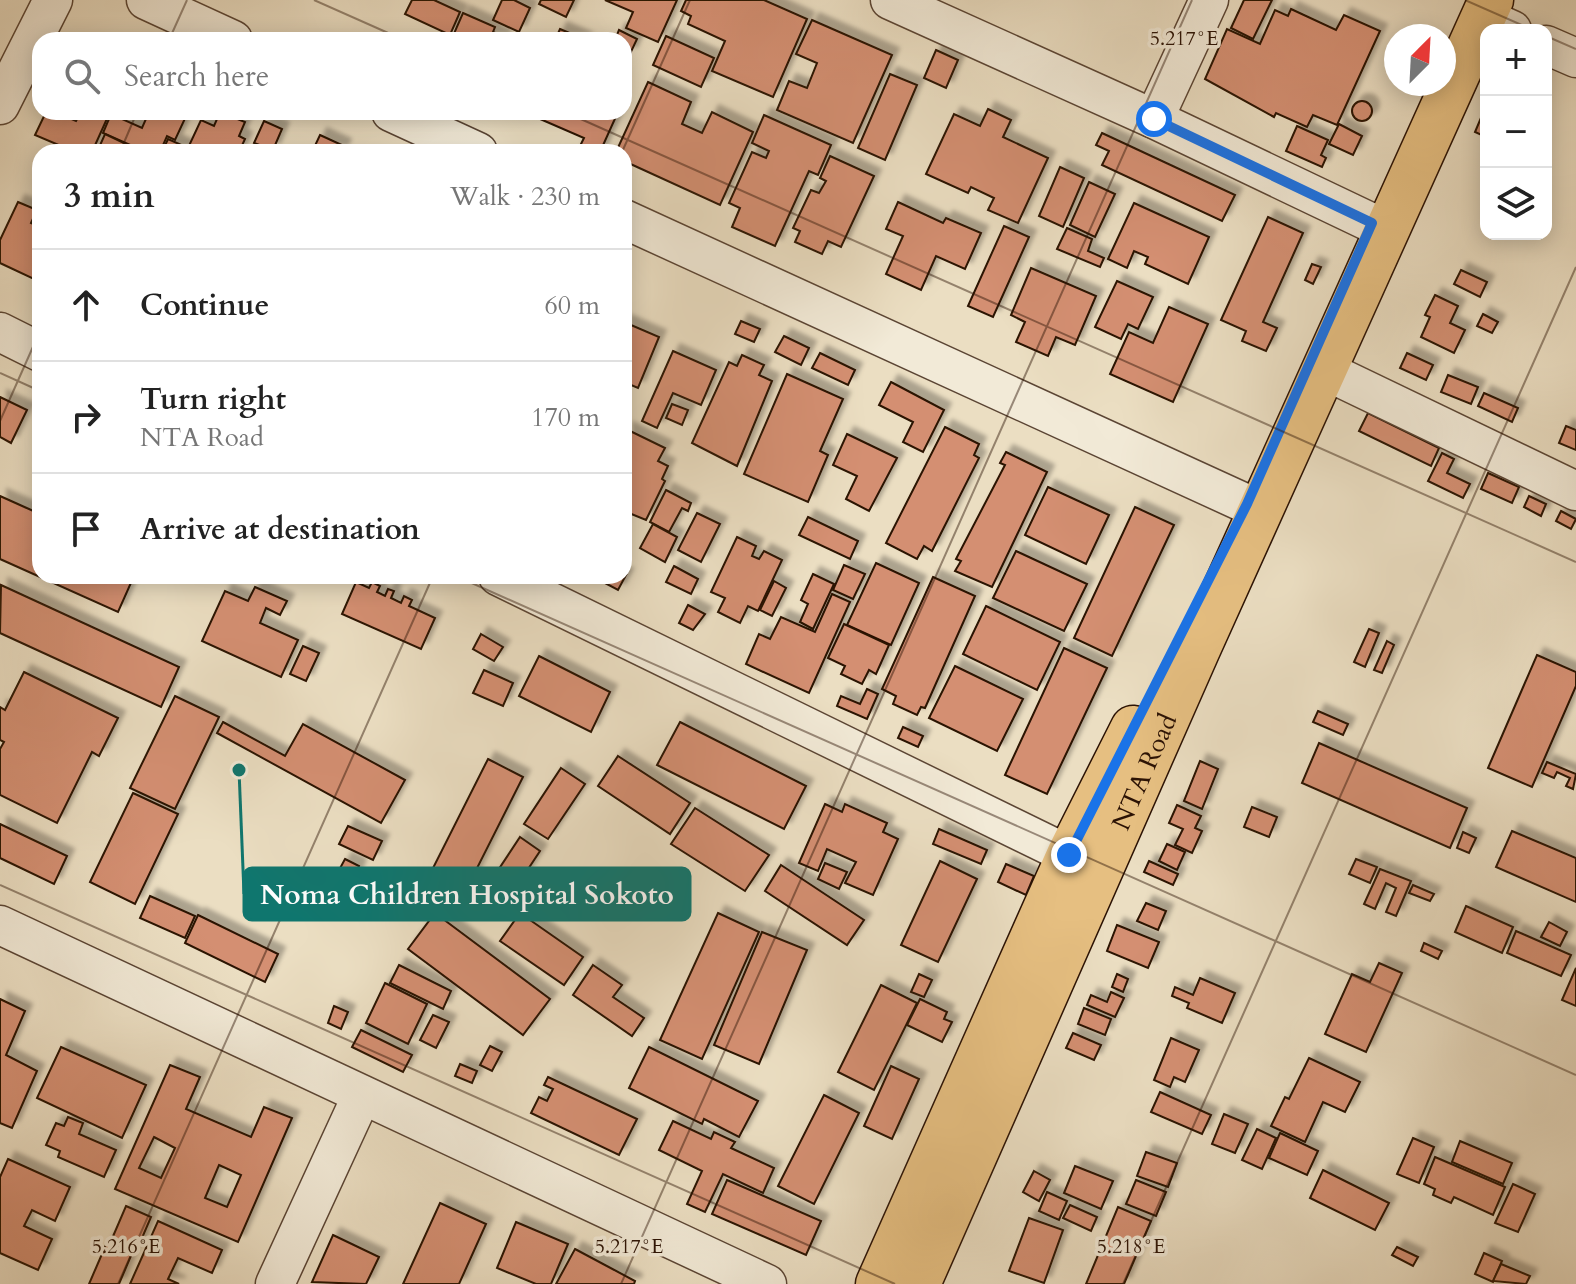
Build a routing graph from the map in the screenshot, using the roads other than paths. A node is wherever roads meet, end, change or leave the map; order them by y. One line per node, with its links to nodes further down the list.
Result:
1 (53, 0): 6 (street)
2 (146, 0): 7 (street)
3 (890, 0): 14 (street)
4 (1209, 0): 14 (street)
5 (1489, 12): 9 (main road, NTA Road); 21 (main road, NTA Road)
6 (37, 32)
7 (216, 32)
8 (32, 42): 13 (street)
9 (1456, 45)
10 (1552, 48): 11 (street)
11 (1576, 58)
12 (1427, 96): 18 (main road, NTA Road)
13 (0, 105)
14 (1154, 119): 18 (street)
15 (408, 120): 16 (street)
16 (461, 144)
17 (632, 223): 23 (street)
18 (1372, 223): 23 (main road, NTA Road)
19 (0, 332): 20 (street)
20 (32, 348)
21 (1324, 370): 22 (street); 31 (main road, NTA Road)
22 (1576, 491)
23 (1247, 504): 25 (main road, NTA Road)
24 (514, 584): 25 (street)
25 (1069, 855): 30 (main road, NTA Road)
26 (0, 925): 27 (street)
27 (362, 1095): 28 (street); 29 (street)
28 (275, 1284)
29 (767, 1284)
30 (878, 1284)
31 (918, 1284)

